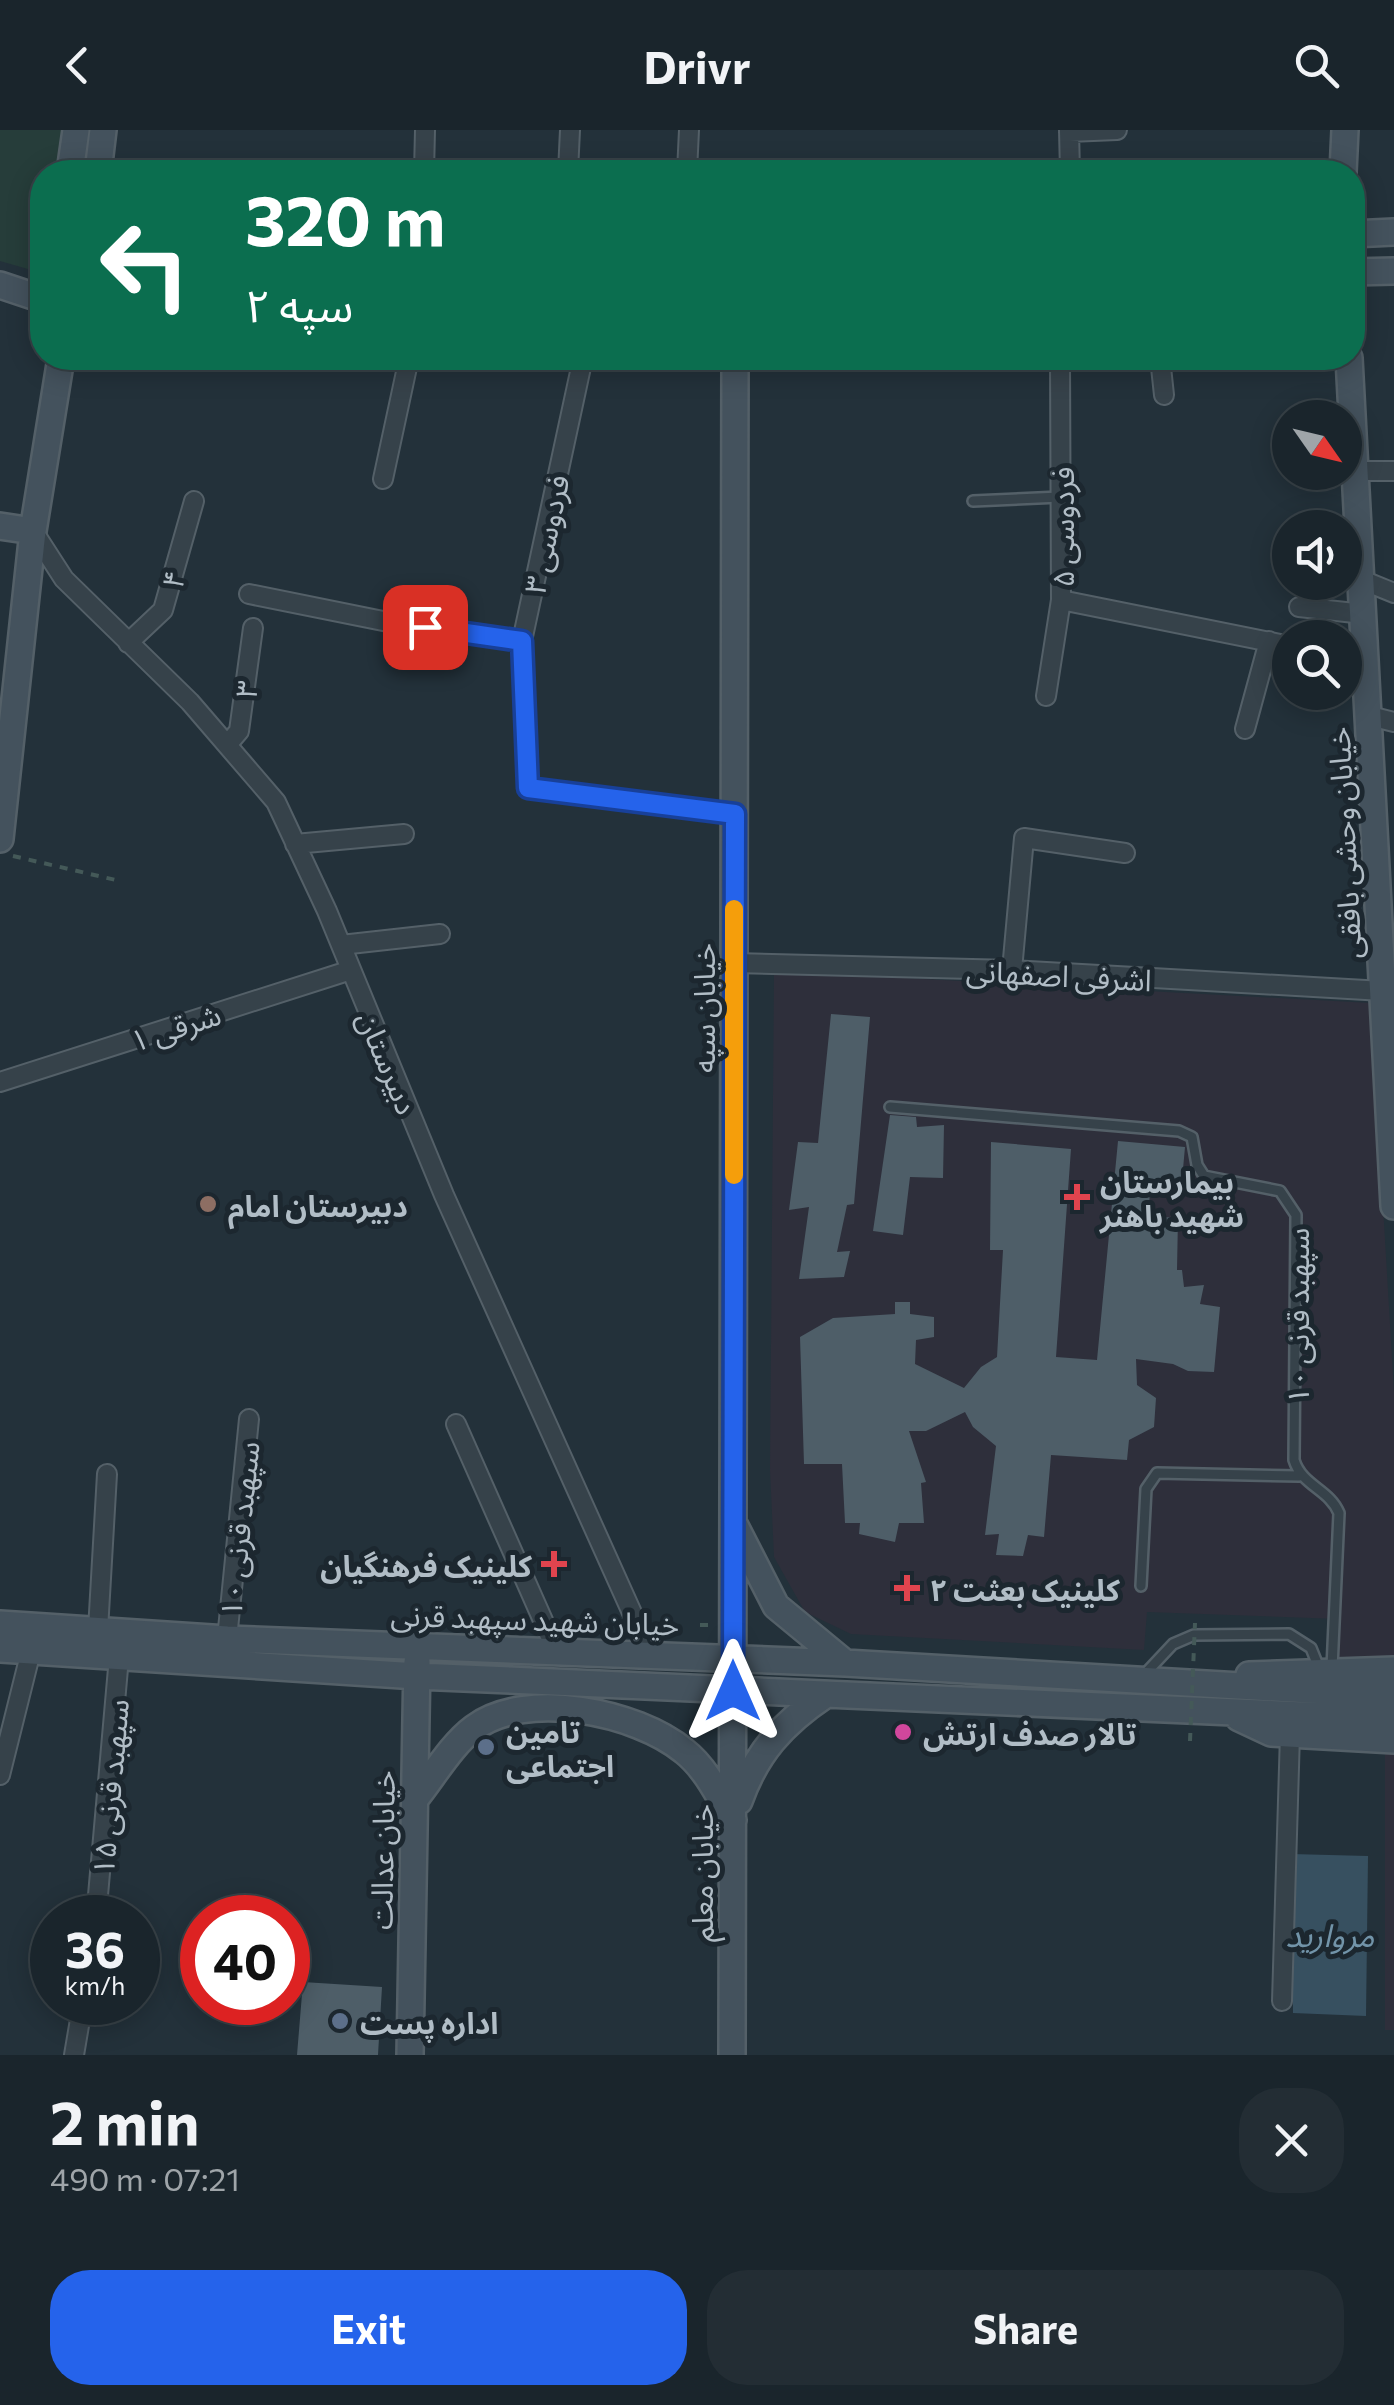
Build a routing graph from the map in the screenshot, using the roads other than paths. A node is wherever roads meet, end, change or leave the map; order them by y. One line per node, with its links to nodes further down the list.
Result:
1 (76, 130): 9 (street)
2 (103, 130): 10 (street)
3 (425, 130): 11 (street)
4 (570, 130): 12 (street)
5 (689, 130): 13 (street)
6 (1116, 130): 8 (street)
7 (1346, 130): 15 (street)
8 (1069, 131): 14 (street)
9 (72, 160)
10 (99, 160)
11 (424, 160)
12 (569, 160)
13 (688, 160)
14 (1070, 160)
15 (1344, 160)
16 (1394, 232): 17 (street)
17 (1365, 233)
18 (1394, 271): 19 (street)
19 (1365, 272)
20 (0, 285): 21 (street)
21 (30, 295)
22 (59, 370): 38 (street)
23 (407, 370): 33 (street)
24 (580, 370): 47 (street, فردوسی ۳)
25 (736, 370): 56 (street, خیابان سپه)
26 (1060, 370): 34 (street, فردوسی ۵)
27 (1161, 370): 29 (street)
28 (1350, 370): 30 (street, خیابان وحشی بافقی)
29 (1164, 395)
30 (1351, 400)
31 (1394, 471): 32 (street)
32 (1362, 472)
33 (384, 479)
34 (1063, 497): 36 (lane); 42 (street, فردوسی ۵)
35 (194, 501): 49 (street, ۴)
36 (973, 501)
37 (0, 526): 38 (street)
38 (33, 531): 49 (street, دبیرستان); 58 (street)
39 (1362, 580): 40 (street); 44 (street, خیابان وحشی بافقی)
40 (1394, 593)
41 (249, 594): 47 (street)
42 (1061, 600): 48 (street); 52 (street, فردوسی ۵)
43 (1298, 607): 44 (street)
44 (1364, 614): 45 (street, خیابان وحشی بافقی)
45 (1362, 626)
46 (253, 628): 55 (street, ۳)
47 (522, 641): 56 (street, فردوسی ۳)
48 (1269, 642): 50 (street); 54 (street)
49 (128, 643): 55 (street, دبیرستان)
50 (1272, 643)
51 (1362, 675): 53 (street, خیابان وحشی بافقی)
52 (1046, 696)
53 (1382, 719): 59 (street, خیابان وحشی بافقی)
54 (1245, 729)
55 (227, 746): 60 (street, دبیرستان)
56 (735, 814): 65 (street, خیابان سپه)
57 (404, 834): 60 (street)
58 (0, 839)
59 (1386, 840): 62 (street, خیابان وحشی بافقی)
60 (296, 844): 64 (street, دبیرستان)
61 (1125, 854): 67 (street)
62 (1387, 903): 68 (street, خیابان وحشی بافقی)
63 (440, 934): 64 (street)
64 (341, 945): 66 (street, دبیرستان)
65 (734, 962): 67 (street, اشرفی اصفهانی); 76 (street, خیابان سپه)
66 (351, 970): 69 (street, شرقی ۱); 85 (street, دبیرستان)
67 (1012, 970): 68 (street, اشرفی اصفهانی)
68 (1383, 991): 71 (street, خیابان وحشی بافقی)
69 (0, 1082)
70 (890, 1106): 75 (lane, سپهبد قرنی ۱۰)
71 (1394, 1206)
72 (249, 1419): 80 (street, سپهبد قرنی ۱۰)
73 (456, 1424): 84 (street)
74 (107, 1474): 79 (street)
75 (1299, 1476): 77 (lane); 91 (lane)
76 (734, 1523): 87 (street, خیابان سپه); 88 (street)
77 (1141, 1586)
78 (0, 1624): 79 (street, خیابان شهید سپهبد قرنی)
79 (98, 1630): 80 (street, خیابان شهید سپهبد قرنی)
80 (227, 1639): 81 (street, خیابان شهید سپهبد قرنی)
81 (418, 1647): 84 (street, خیابان شهید سپهبد قرنی); 90 (street, خیابان عدالت)
82 (0, 1649): 83 (street, خیابان شهید سپهبد قرنی)
83 (30, 1651): 86 (street, خیابان شهید سپهبد قرنی); 99 (street)
84 (558, 1652): 85 (street, خیابان شهید سپهبد قرنی)
85 (651, 1655): 87 (street, خیابان شهید سپهبد قرنی)
86 (119, 1656): 90 (street, خیابان شهید سپهبد قرنی); 102 (street, سپهبد قرنی ۱۵)
87 (733, 1658): 88 (street, خیابان شهید سپهبد قرنی); 93 (street, خیابان معلم)
88 (845, 1663): 92 (street, خیابان شهید سپهبد قرنی)
89 (1394, 1670): 91 (street)
90 (417, 1676): 93 (street, خیابان شهید سپهبد قرنی); 100 (street, خیابان عدالت)
91 (1320, 1677): 92 (street, خیابان شهید سپهبد قرنی); 92 (lane); 95 (street)
92 (1142, 1679)
93 (733, 1691): 94 (street, خیابان شهید سپهبد قرنی); 101 (street, خیابان معلم)
94 (825, 1695): 97 (street, خیابان شهید سپهبد قرنی); 101 (street)
95 (1394, 1695)
96 (1394, 1720): 97 (street)
97 (1297, 1725): 98 (street); 103 (street)
98 (1394, 1740)
99 (0, 1775)
100 (415, 1799): 101 (street); 106 (street, خیابان عدالت)
101 (733, 1820): 107 (street, خیابان معلم)
102 (98, 1895)
103 (1282, 2000)
104 (79, 2025): 105 (street)
105 (74, 2055)
106 (410, 2055)
107 (732, 2055)

